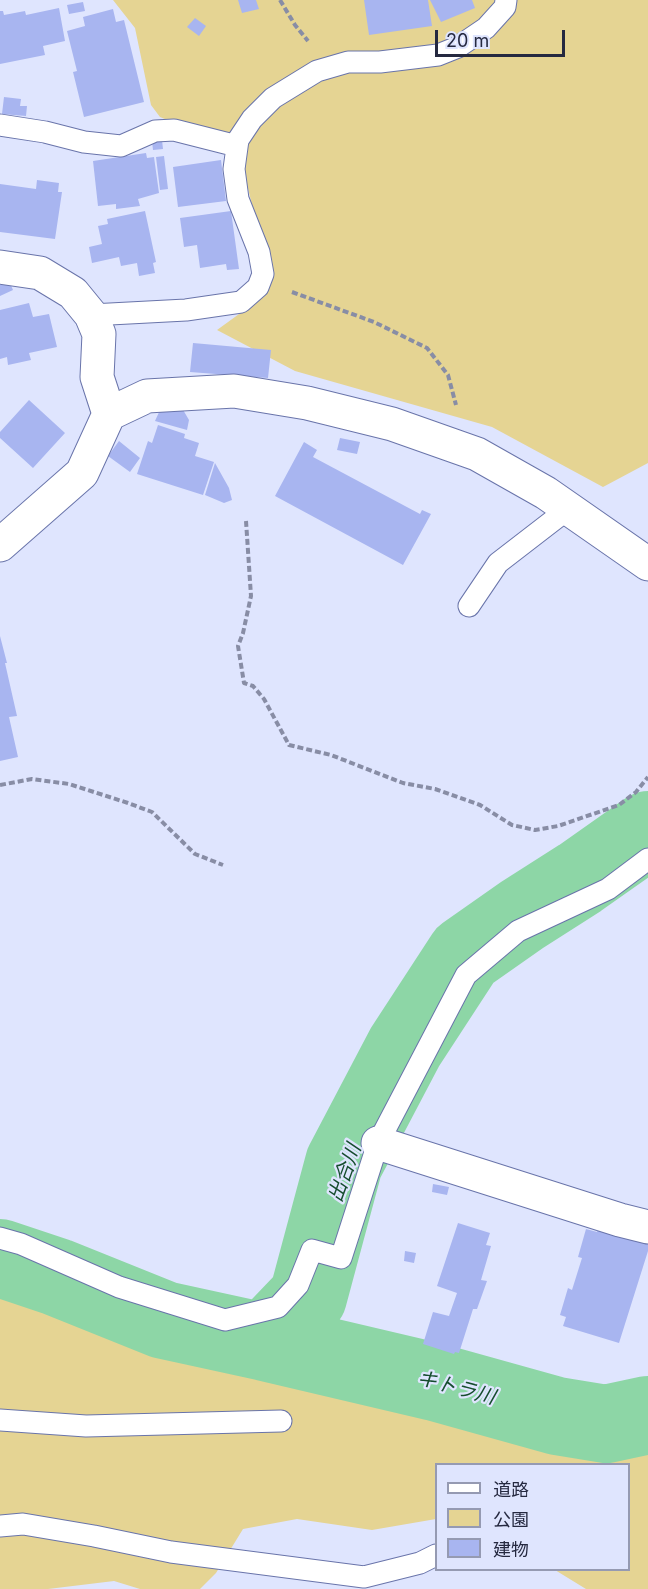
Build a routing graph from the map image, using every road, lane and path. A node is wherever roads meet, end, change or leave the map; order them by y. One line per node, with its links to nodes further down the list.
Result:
1 (506, 0): 3 (lane)
2 (0, 126): 3 (lane)
3 (237, 146): 5 (lane)
4 (0, 267): 6 (street)
5 (261, 280): 6 (lane); 8 (path)
6 (91, 315): 7 (street)
7 (108, 414): 8 (street); 11 (street)
8 (465, 449): 9 (street)
9 (568, 509): 12 (street); 13 (lane)
10 (246, 521): 14 (path)
11 (0, 545)
12 (648, 564)
13 (469, 606)
14 (648, 777)
15 (0, 785): 17 (path)
16 (648, 859): 18 (lane)
17 (223, 865)
18 (378, 1143): 19 (street); 20 (lane)
19 (648, 1227)
20 (0, 1238)
21 (0, 1420): 22 (lane)
22 (280, 1421)
23 (0, 1526): 24 (lane)
24 (435, 1556)

